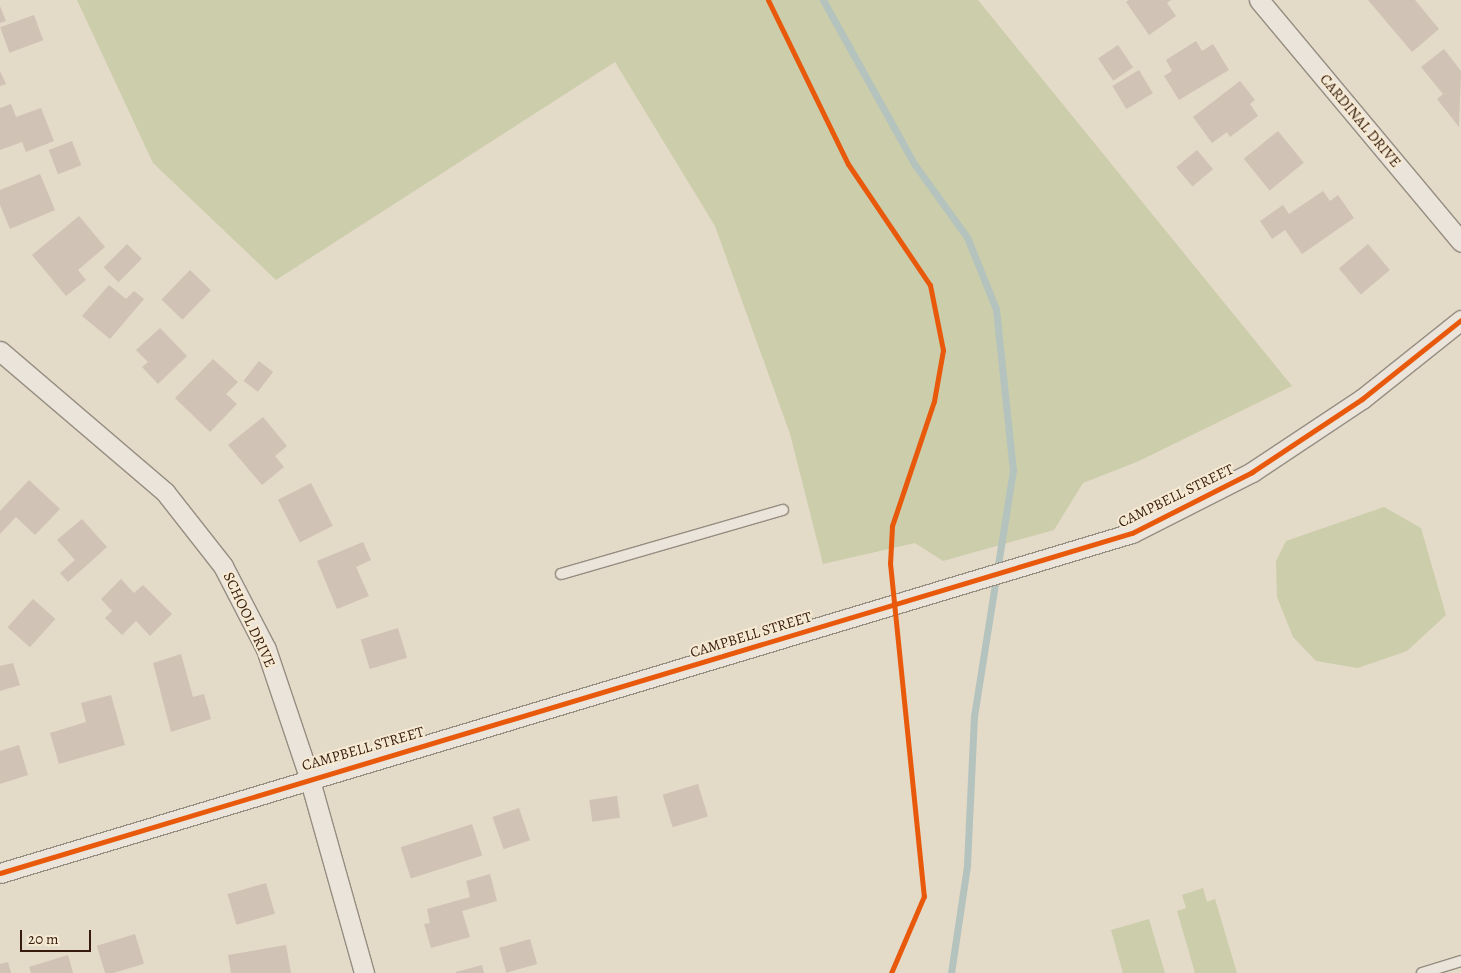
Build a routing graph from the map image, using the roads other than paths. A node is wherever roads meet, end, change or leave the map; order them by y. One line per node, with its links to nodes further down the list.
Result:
1 (1258, 0): 2 (street, CARDINAL DRIVE)
2 (1461, 242)
3 (1461, 320): 7 (street, CAMPBELL STREET)
4 (0, 350): 7 (street, SCHOOL DRIVE)
5 (783, 510): 6 (lane)
6 (562, 574)
7 (309, 777): 8 (street, CAMPBELL STREET); 10 (street, SCHOOL DRIVE)
8 (0, 873)
9 (1461, 961): 11 (lane)
10 (364, 973)
11 (1422, 973)

